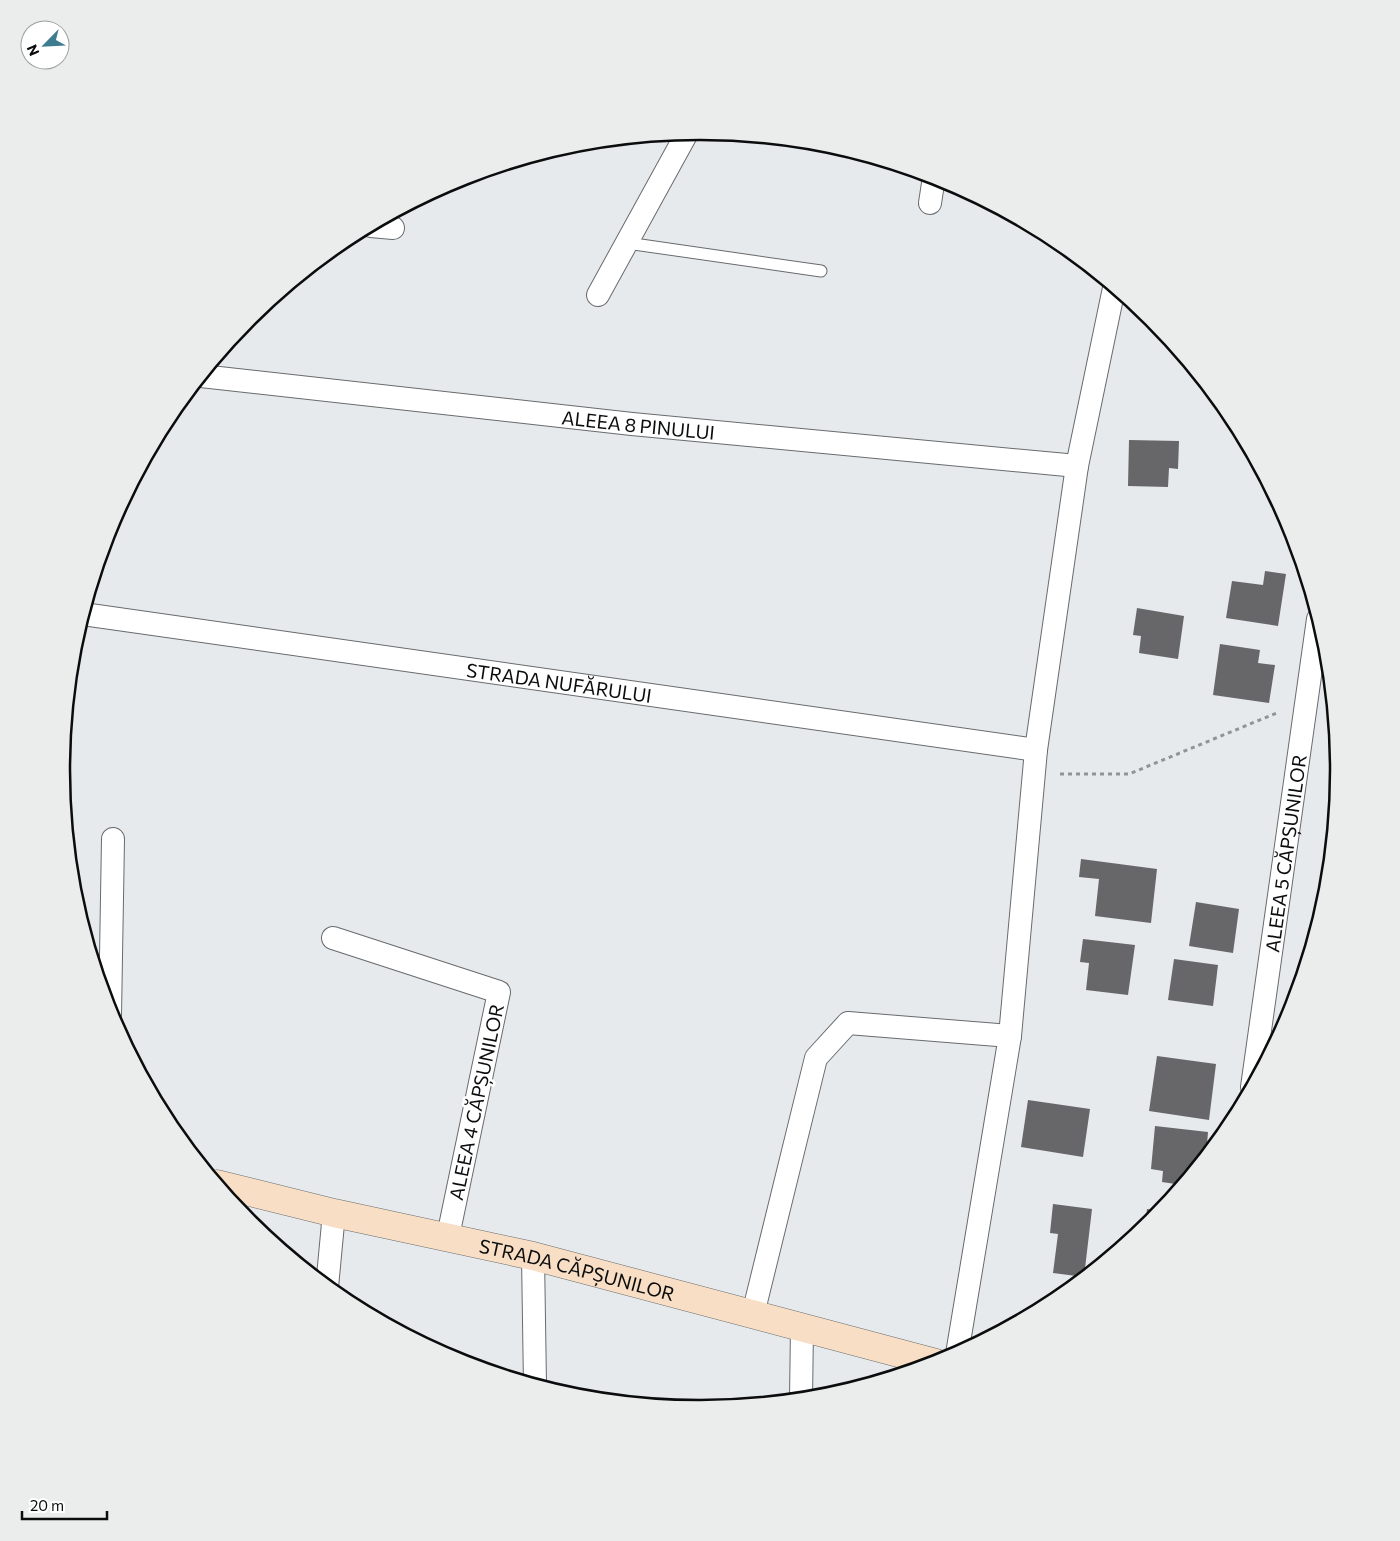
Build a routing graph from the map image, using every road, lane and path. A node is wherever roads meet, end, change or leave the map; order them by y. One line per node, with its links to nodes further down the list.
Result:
1 (683, 141): 6 (street)
2 (933, 185): 3 (street)
3 (930, 203)
4 (382, 227): 5 (street)
5 (393, 228)
6 (627, 243): 7 (lane); 8 (street)
7 (821, 271)
8 (598, 295)
9 (1113, 295): 11 (street)
10 (208, 377): 11 (street, ALEEA 8 PINULUI)
11 (1077, 466): 15 (street)
12 (89, 615): 15 (street, STRADA NUFĂRULUI)
13 (1316, 637): 14 (street, ALEEA 5 CĂPȘUNILOR)
14 (1307, 700): 16 (path); 21 (street, ALEEA 5 CĂPȘUNILOR)
15 (1036, 750): 16 (street)
16 (1033, 773): 20 (street)
17 (114, 840): 19 (street)
18 (332, 938): 24 (street, ALEEA 4 CĂPȘUNILOR)
19 (110, 992)
20 (1010, 1036): 27 (street); 29 (street)
21 (1254, 1069)
22 (226, 1186): 23 (street, STRADA CĂPȘUNILOR)
23 (334, 1213): 24 (street, STRADA CĂPȘUNILOR); 26 (street)
24 (448, 1236): 25 (street, STRADA CĂPȘUNILOR)
25 (533, 1256): 27 (street, STRADA CĂPȘUNILOR); 31 (street)
26 (328, 1278)
27 (753, 1314): 28 (street, STRADA CĂPȘUNILOR)
28 (802, 1328): 30 (street, STRADA CĂPȘUNILOR); 32 (street)
29 (958, 1345)
30 (923, 1360)
31 (534, 1378)
32 (801, 1392)

